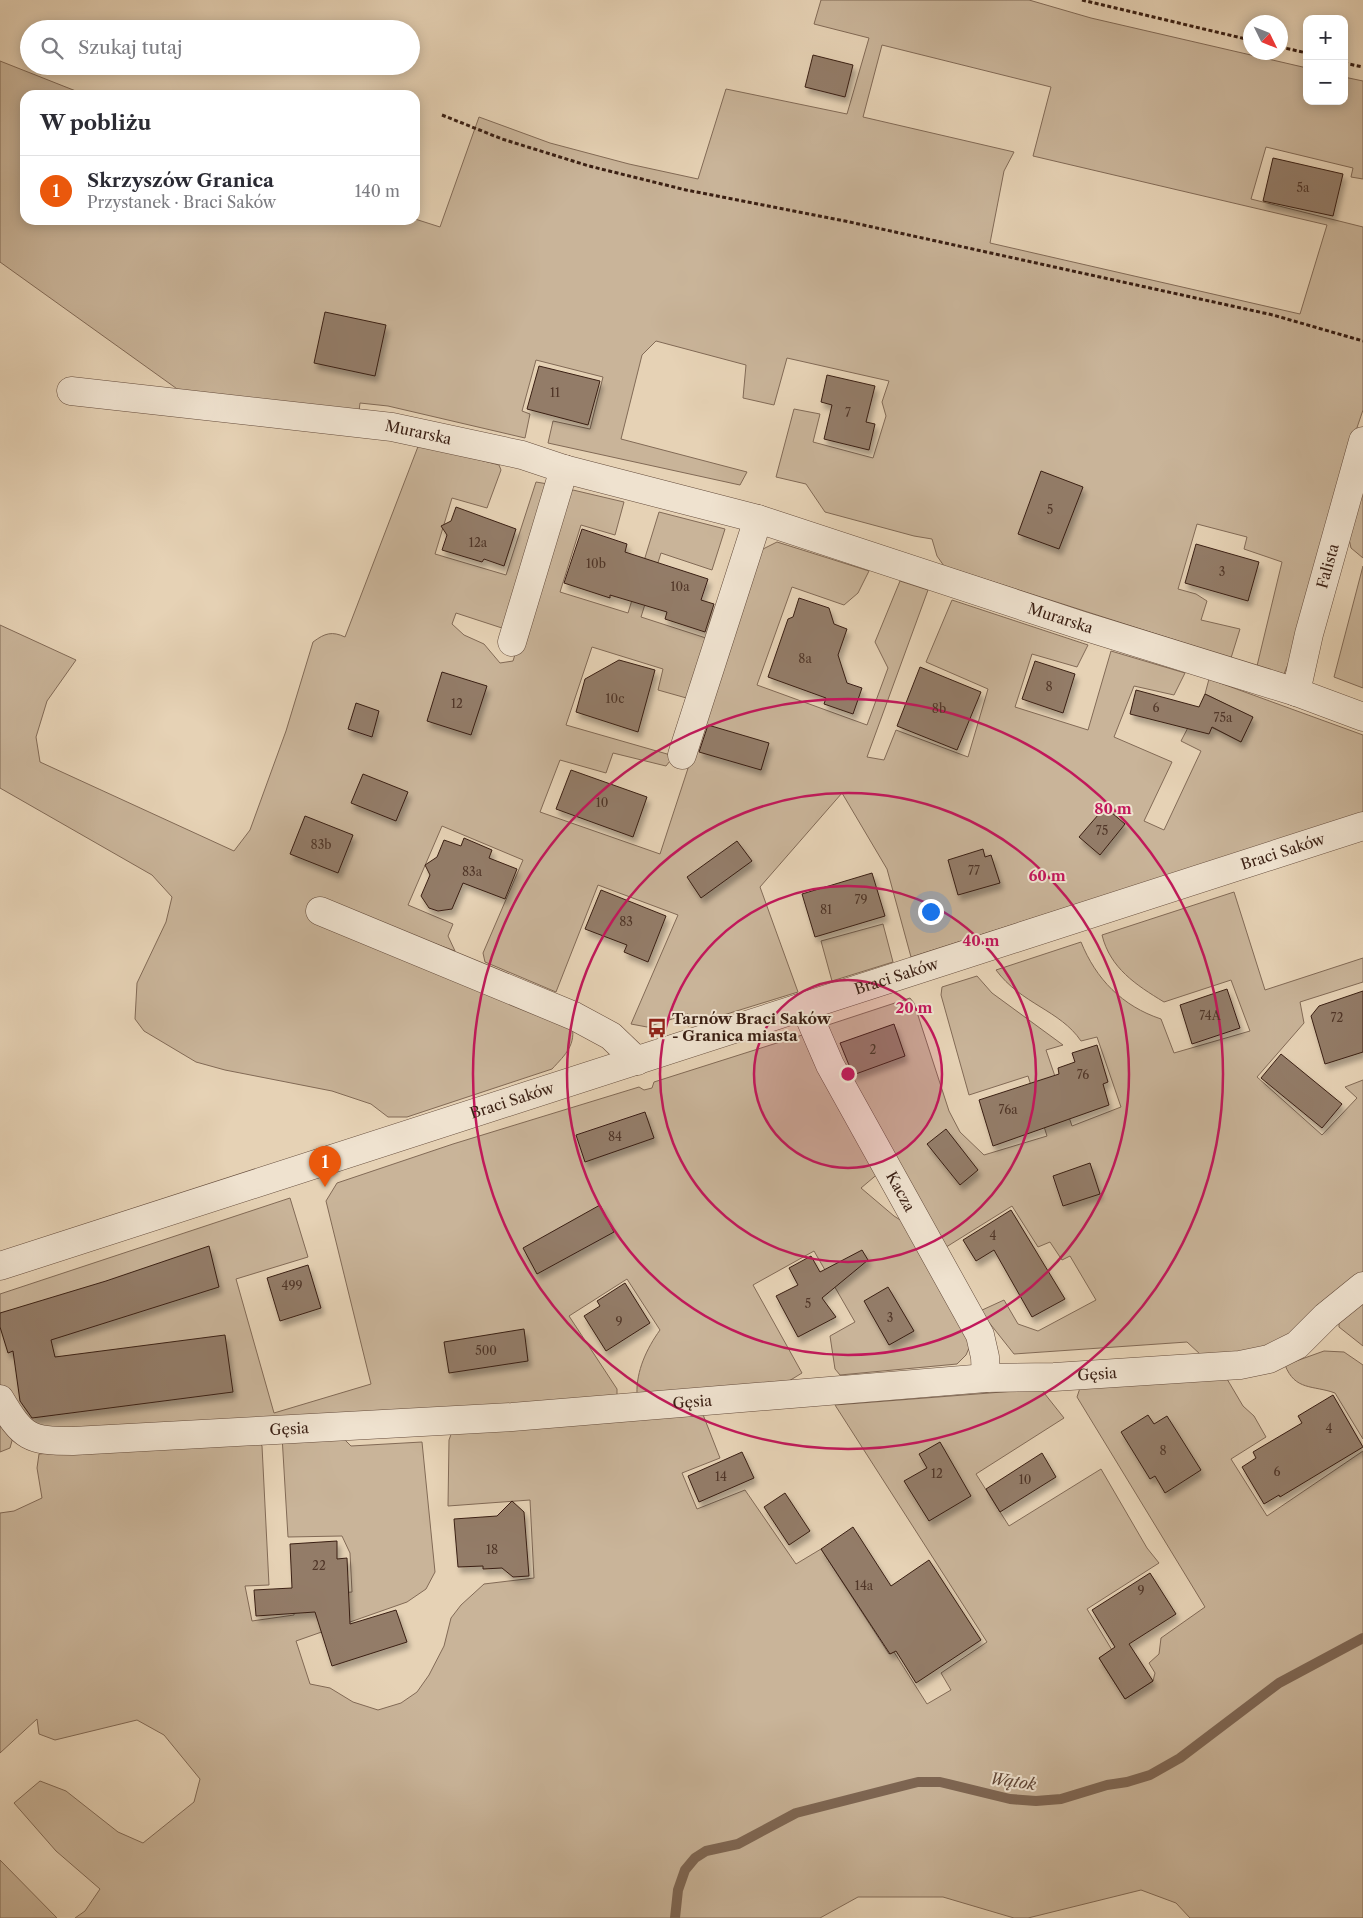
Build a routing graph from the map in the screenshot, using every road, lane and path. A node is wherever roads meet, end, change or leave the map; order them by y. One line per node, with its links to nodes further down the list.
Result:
1 (1082, 0): 2 (path)
2 (1243, 38)
3 (1288, 49): 4 (path)
4 (1303, 53)
5 (1348, 64): 6 (path)
6 (1363, 67)
7 (442, 115): 8 (path)
8 (1363, 341)
9 (71, 391): 11 (street, Murarska)
10 (1363, 441): 14 (street, Falista)
11 (564, 469): 12 (street, Murarska); 13 (street)
12 (758, 518): 14 (street, Murarska); 16 (street)
13 (512, 642)
14 (1296, 692): 15 (street, Murarska)
15 (1363, 717)
16 (682, 755)
17 (1363, 826): 19 (street, Braci Saków)
18 (320, 911): 20 (street)
19 (805, 1007): 20 (street, Braci Saków); 23 (street, Kacza)
20 (636, 1061): 21 (street, Braci Saków)
21 (0, 1266)
22 (1363, 1286): 23 (street, Gęsia)
23 (986, 1378): 24 (street, Gęsia)
24 (4, 1406)

